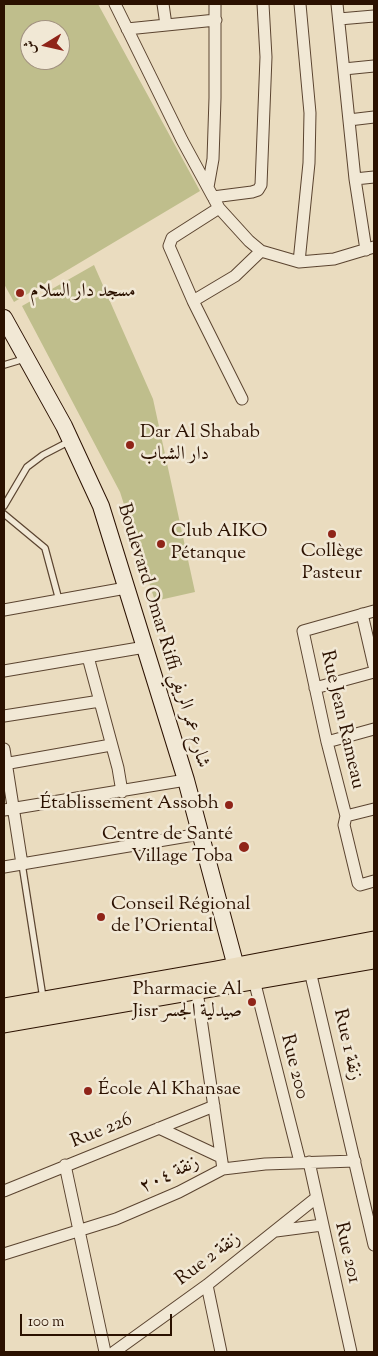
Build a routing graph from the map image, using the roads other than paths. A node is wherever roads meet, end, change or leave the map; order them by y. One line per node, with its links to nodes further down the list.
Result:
1 (115, 4): 11 (street)
2 (163, 4): 10 (street)
3 (215, 4): 9 (street)
4 (263, 4): 18 (street)
5 (300, 4): 22 (street)
6 (337, 4): 8 (street)
7 (374, 16): 8 (street)
8 (339, 19): 13 (street)
9 (216, 20): 10 (street); 18 (street)
10 (166, 25): 11 (street)
11 (126, 29): 18 (street)
12 (374, 66): 13 (street)
13 (344, 70): 15 (street)
14 (374, 117): 15 (street)
15 (349, 120): 17 (street)
16 (374, 177): 17 (street)
17 (355, 179): 20 (street)
18 (211, 192): 19 (street)
19 (219, 208): 21 (street); 23 (street)
20 (370, 249): 22 (street)
21 (261, 251): 22 (street); 23 (street)
22 (299, 262)
23 (193, 301): 27 (street)
24 (4, 318): 25 (street, Boulevard Omar Riffi شارع عمر الريفي)
25 (26, 358): 26 (lane); 28 (street, Boulevard Omar Riffi شارع عمر الريفي)
26 (4, 365)
27 (242, 399)
28 (71, 440): 29 (lane); 31 (street, Boulevard Omar Riffi شارع عمر الريفي)
29 (4, 506)
30 (4, 514): 32 (lane)
31 (126, 588): 32 (street); 36 (street, Boulevard Omar Riffi شارع عمر الريفي)
32 (59, 600): 33 (street)
33 (4, 610)
34 (374, 611): 35 (street)
35 (362, 614): 38 (street); 41 (street, Rue Jean Rameau)
36 (145, 647): 37 (street); 49 (street, Boulevard Omar Riffi شارع عمر الريفي)
37 (88, 657): 39 (street); 42 (street)
38 (374, 666)
39 (4, 672)
40 (374, 672): 41 (street)
41 (315, 688): 45 (street, Rue Jean Rameau)
42 (100, 701): 43 (street); 46 (street)
43 (4, 716)
44 (374, 729): 45 (street)
45 (327, 742): 53 (street, Rue Jean Rameau)
46 (111, 745): 48 (street); 50 (street)
47 (4, 749): 48 (street)
48 (5, 763): 51 (street)
49 (186, 780): 50 (street); 54 (street, Boulevard Omar Riffi شارع عمر الريفي)
50 (122, 792): 51 (street)
51 (8, 809): 55 (street)
52 (374, 809): 53 (street)
53 (346, 816): 57 (street, Rue Jean Rameau)
54 (200, 834): 55 (street); 61 (street, Boulevard Omar Riffi شارع عمر الريفي)
55 (22, 864): 56 (street); 63 (lane)
56 (4, 867)
57 (369, 882)
58 (374, 941): 61 (main road)
59 (374, 958): 60 (main road)
60 (310, 971): 61 (main road); 70 (street, Rue 1 زنقة)
61 (243, 977): 62 (main road); 63 (main road); 69 (street, Rue 200)
62 (197, 991): 65 (main road); 66 (street)
63 (44, 1001): 64 (main road)
64 (4, 1008)
65 (4, 1023)
66 (214, 1106): 67 (street, Rue 226); 68 (street)
67 (160, 1128): 68 (street); 71 (street, Rue 226)
68 (221, 1157): 72 (street)
69 (304, 1162): 70 (street, زنقة ٢٠٤); 72 (street, زنقة ٢٠٤); 74 (street, Rue 201)
70 (355, 1162): 78 (street, Rue 1 زنقة)
71 (65, 1165): 73 (street, Rue 226); 76 (street)
72 (223, 1170): 76 (street, زنقة ٢٠٤)
73 (4, 1191)
74 (316, 1198): 75 (street, Rue 201); 77 (street, Rue 2 زنقة)
75 (322, 1225): 77 (street, Rue 2 زنقة); 84 (street, Rue 201)
76 (78, 1231): 79 (street, زنقة ٢٠٤); 81 (street)
77 (276, 1232): 80 (street, Rue 2 زنقة)
78 (374, 1245)
79 (4, 1254)
80 (206, 1285): 82 (street, Rue 2 زنقة); 83 (street)
81 (105, 1352)
82 (114, 1352)
83 (221, 1352)
84 (351, 1352)

